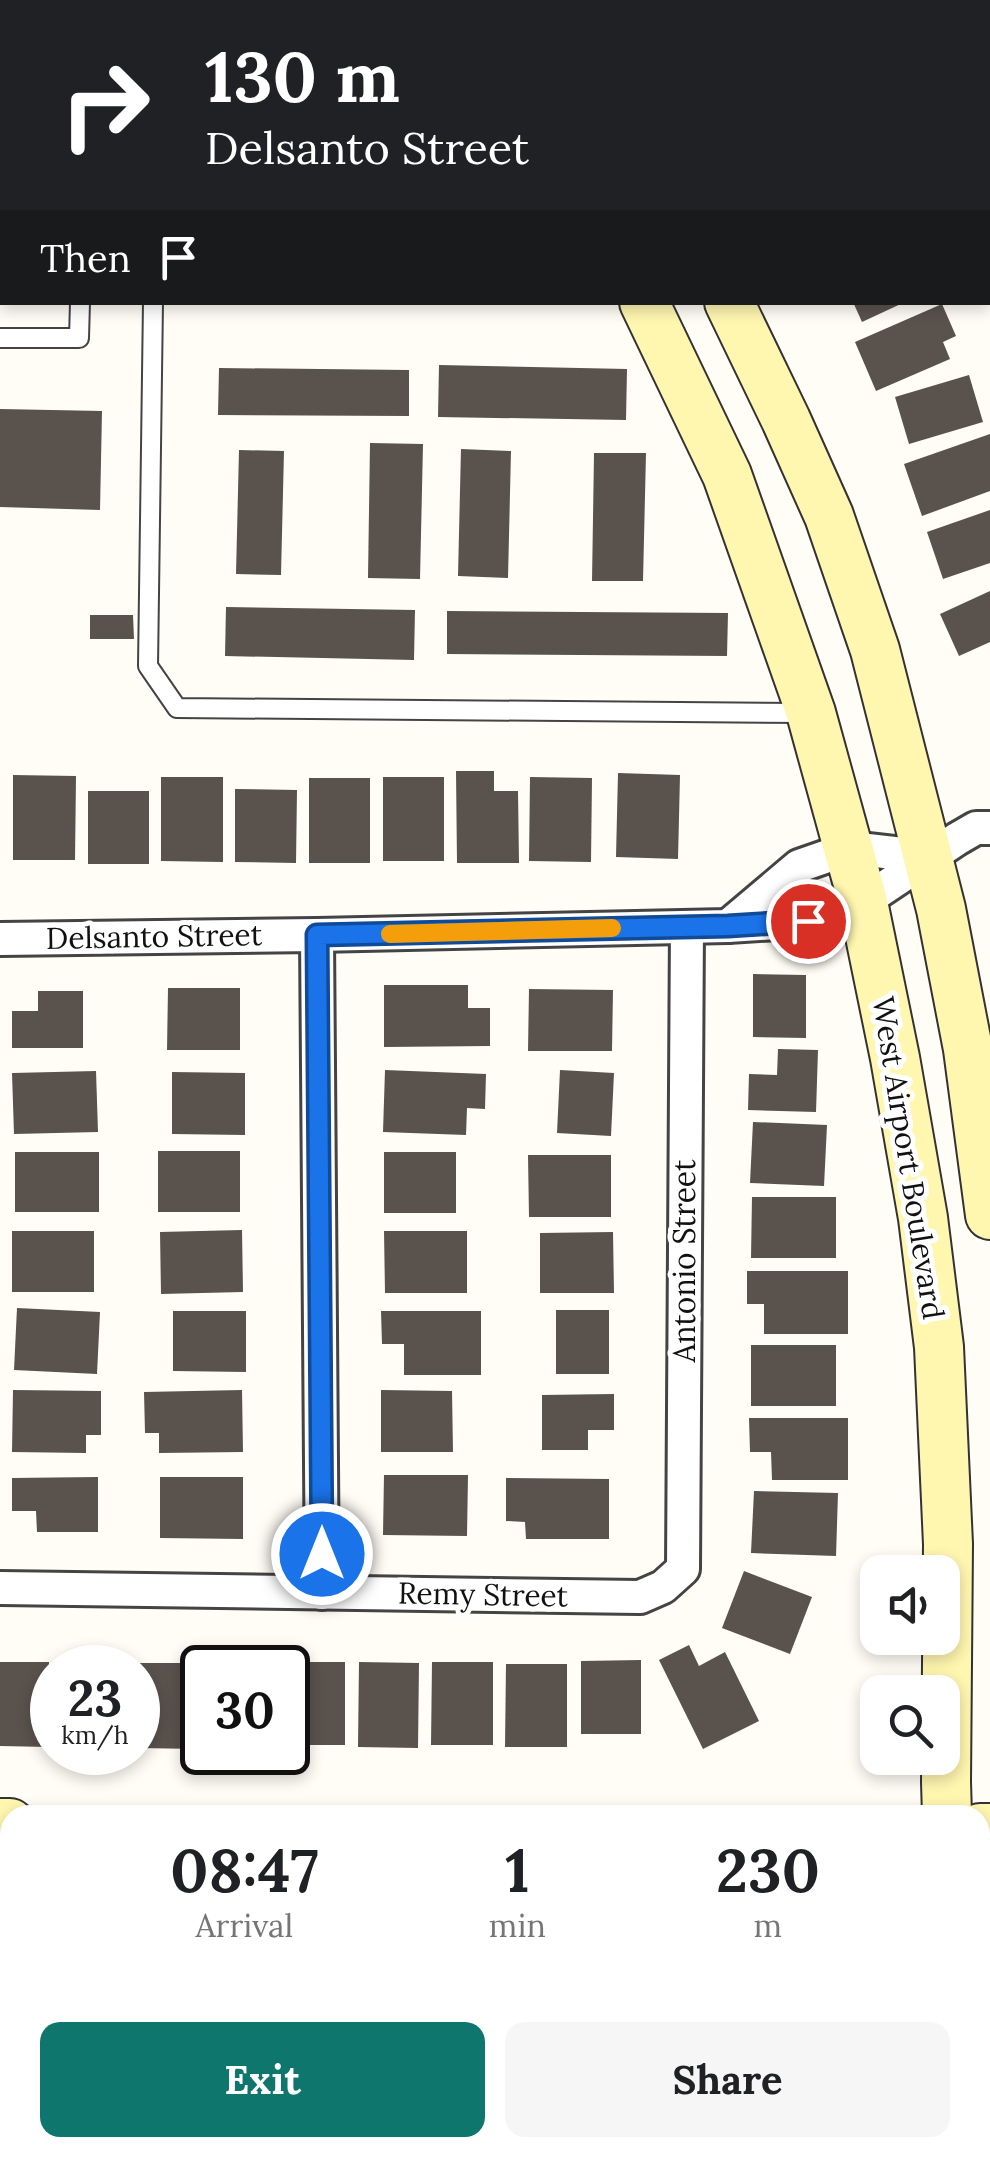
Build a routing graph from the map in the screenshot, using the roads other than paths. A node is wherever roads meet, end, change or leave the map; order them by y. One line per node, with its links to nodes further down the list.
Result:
1 (80, 305): 5 (lane)
2 (153, 305): 6 (lane)
3 (645, 305): 6 (main road, West Airport Boulevard)
4 (730, 305): 9 (main road)
5 (0, 338)
6 (811, 713): 8 (main road, West Airport Boulevard)
7 (990, 828): 9 (street, Delsanto Street)
8 (850, 848): 9 (street); 10 (main road, West Airport Boulevard); 12 (street)
9 (929, 857): 10 (street, Delsanto Street); 15 (main road)
10 (863, 902): 12 (street, Delsanto Street); 21 (main road, West Airport Boulevard)
11 (687, 926): 12 (street, Delsanto Street); 13 (street, Delsanto Street); 18 (street, Antonio Street)
12 (728, 926)
13 (317, 935): 14 (street, Delsanto Street); 20 (street)
14 (0, 939)
15 (979, 1051): 16 (main road)
16 (983, 1110): 17 (main road)
17 (990, 1215)
18 (663, 1586): 20 (street, Remy Street)
19 (0, 1588): 20 (street, Remy Street)
20 (322, 1593)
21 (947, 1805)

